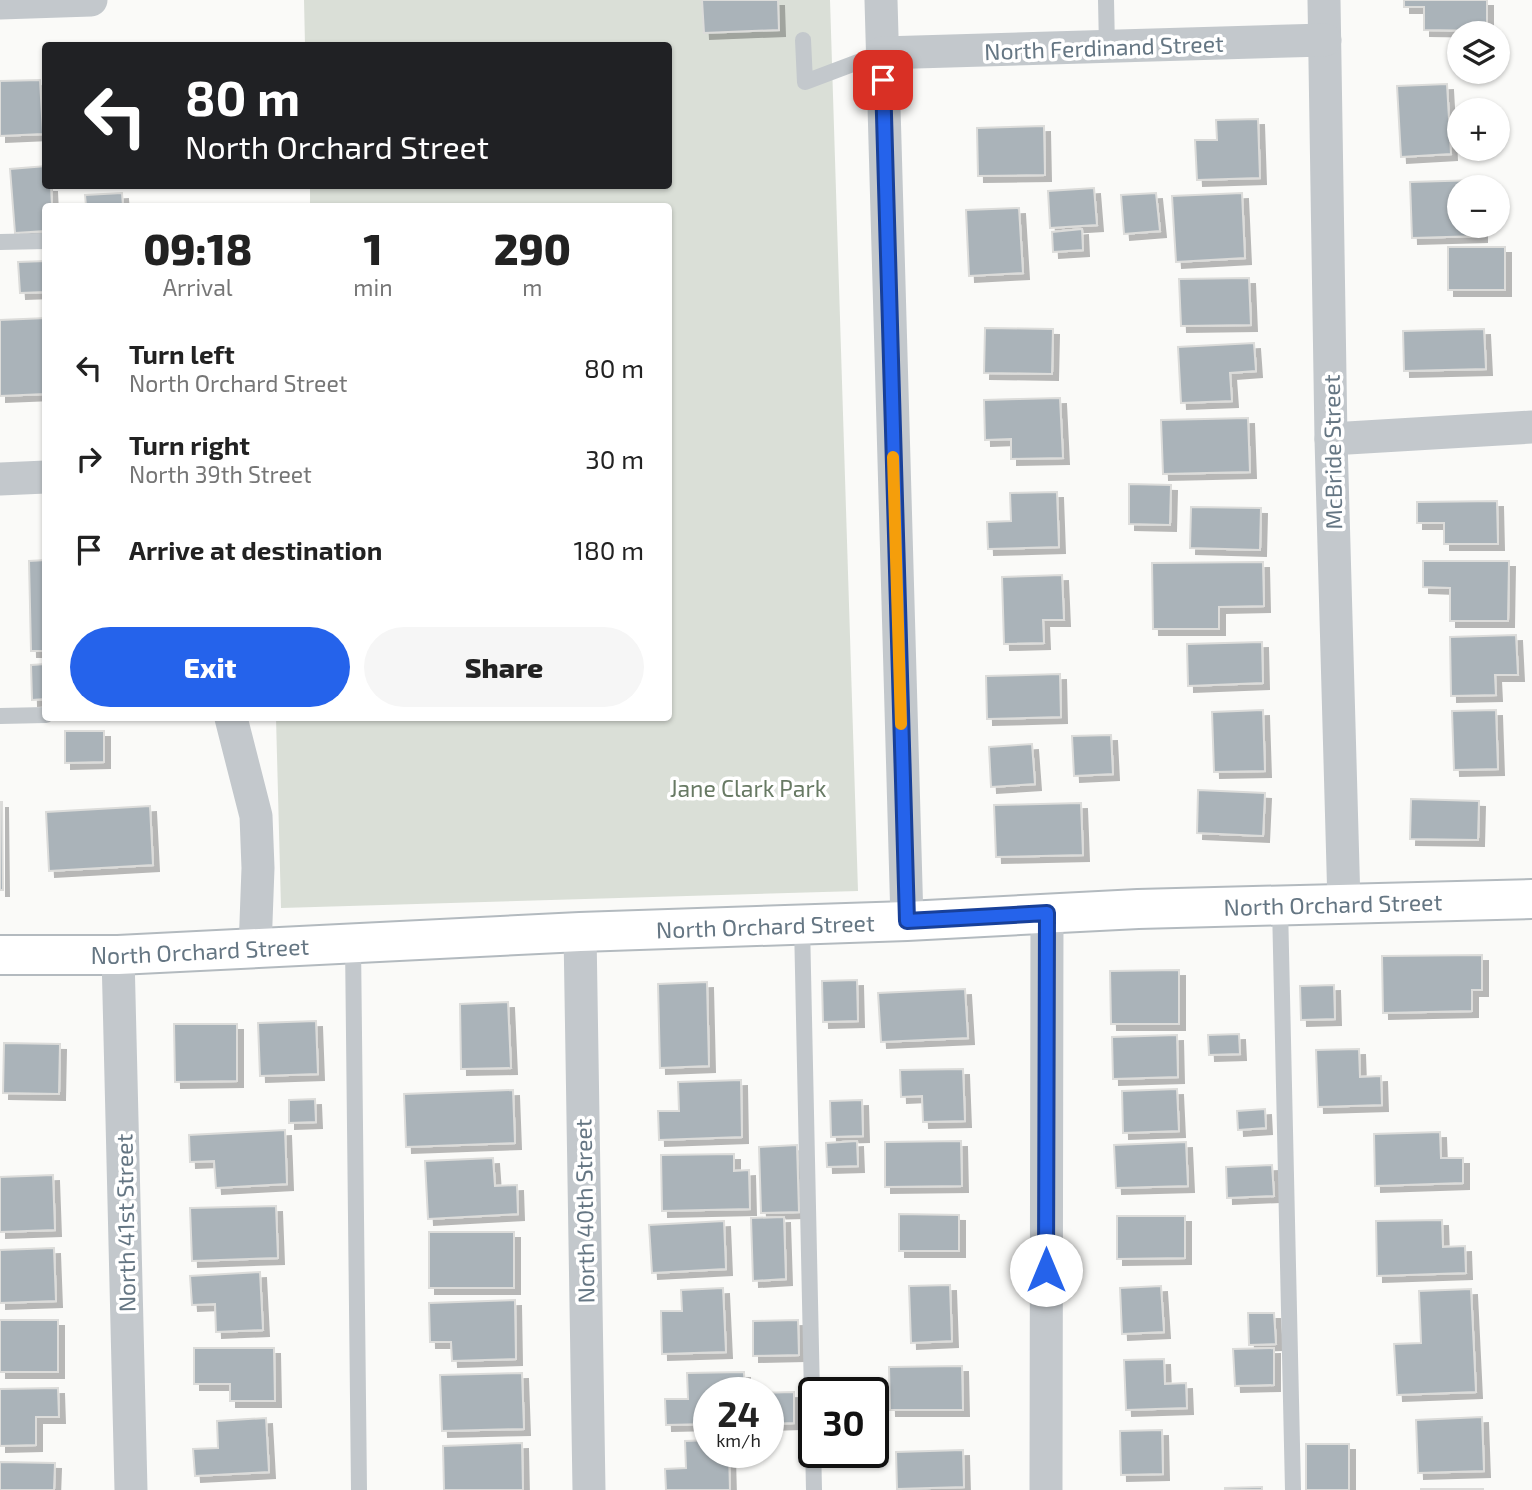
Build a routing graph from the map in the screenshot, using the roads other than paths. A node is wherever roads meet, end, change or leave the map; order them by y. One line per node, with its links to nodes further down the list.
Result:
1 (91, 0): 5 (street)
2 (881, 0): 9 (street)
3 (1106, 0): 8 (lane)
4 (1324, 0): 7 (street, McBride Street)
5 (0, 3)
6 (803, 40): 9 (lane)
7 (1325, 40): 8 (street, North Ferdinand Street); 13 (street, McBride Street)
8 (1107, 47): 9 (street, North Ferdinand Street)
9 (882, 52): 23 (street)
10 (42, 241): 11 (lane)
11 (0, 242)
12 (1532, 427): 13 (street)
13 (1331, 439): 20 (street, McBride Street)
14 (42, 477): 15 (street)
15 (0, 478)
16 (42, 715): 17 (lane)
17 (0, 716)
18 (231, 721): 27 (street)
19 (1532, 899): 20 (street, North Orchard Street)
20 (1344, 904): 21 (street, North Orchard Street)
21 (1280, 906): 22 (street, North Orchard Street); 35 (lane)
22 (1047, 913): 23 (street, North Orchard Street); 34 (street)
23 (907, 921): 24 (street, North Orchard Street)
24 (803, 924): 25 (street, North Orchard Street); 33 (lane)
25 (580, 932): 26 (street, North Orchard Street); 32 (street, North 40th Street)
26 (353, 943): 27 (street, North Orchard Street); 31 (lane)
27 (255, 949): 29 (street, North Orchard Street)
28 (0, 954): 29 (street, North Orchard Street)
29 (118, 955): 30 (street, North 41st Street)
30 (131, 1490)
31 (359, 1490)
32 (589, 1490)
33 (814, 1490)
34 (1046, 1490)
35 (1293, 1490)

